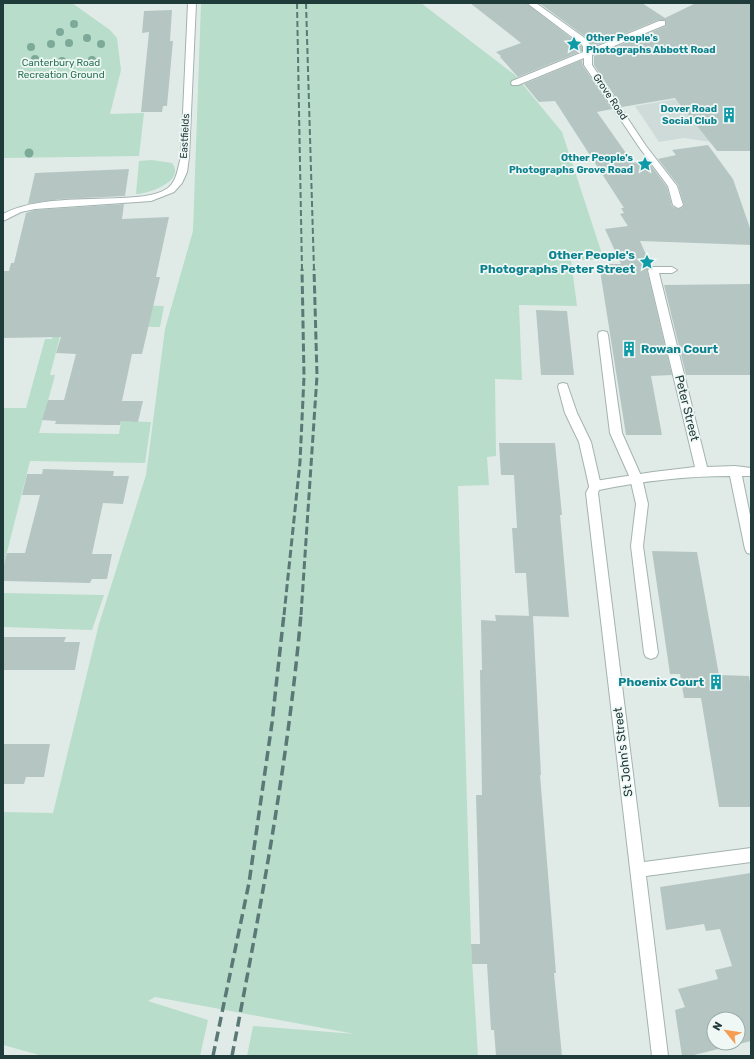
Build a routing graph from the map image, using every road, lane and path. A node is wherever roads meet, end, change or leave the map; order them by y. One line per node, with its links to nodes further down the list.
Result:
1 (192, 3): 7 (street, Eastfields)
2 (531, 3): 4 (street, Grove Road)
3 (662, 23): 4 (street)
4 (588, 52): 5 (street); 6 (street, Grove Road)
5 (515, 83)
6 (678, 205)
7 (3, 218)
8 (672, 270): 12 (street, Peter Street)
9 (603, 335): 14 (street)
10 (562, 387): 15 (street, St John's Street)
11 (735, 470): 12 (street); 13 (street); 16 (street)
12 (702, 472): 14 (street)
13 (751, 472)
14 (636, 478): 15 (street); 17 (street)
15 (595, 486): 19 (street, St John's Street)
16 (751, 549)
17 (651, 653)
18 (751, 856): 19 (street)
19 (637, 870): 20 (street, St John's Street)
20 (660, 1056)

